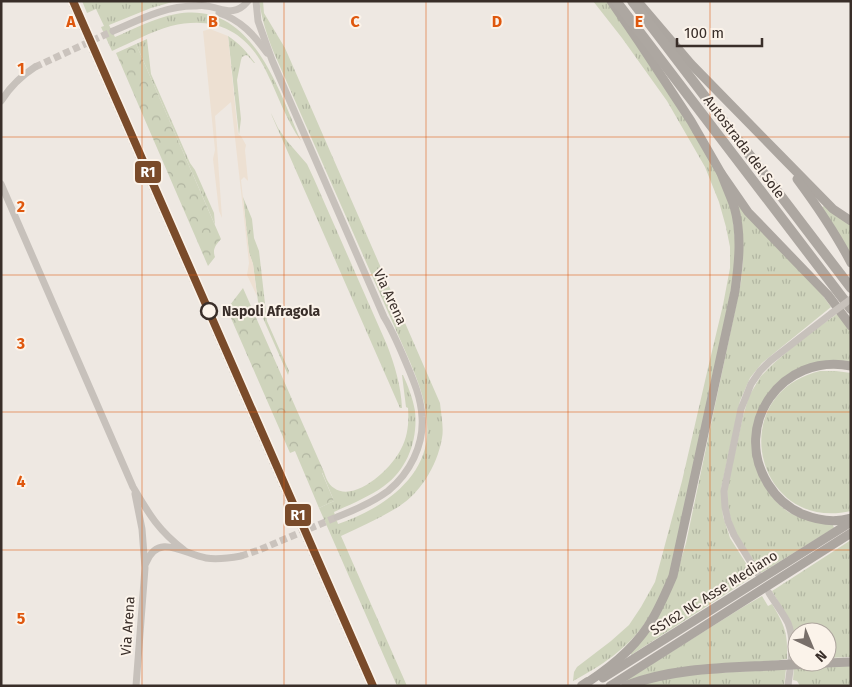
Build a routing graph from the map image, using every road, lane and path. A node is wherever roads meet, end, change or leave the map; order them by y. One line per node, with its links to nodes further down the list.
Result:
1 (248, 1): 7 (street, Via Arena)
2 (256, 1): 9 (street, Via Arena)
3 (611, 1): 13 (highway)
4 (616, 1): 19 (highway, Autostrada del Sole)
5 (632, 1): 17 (highway, Autostrada del Sole)
6 (637, 1): 12 (highway)
7 (195, 6): 8 (street, Via Arena); 9 (street, Via Arena)
8 (113, 30)
9 (272, 60): 23 (street, Via Arena)
10 (35, 66): 11 (street)
11 (1, 101)
12 (780, 155): 15 (highway); 16 (highway)
13 (720, 173): 20 (highway); 35 (highway)
14 (1, 184): 22 (street, Via Arena)
15 (851, 221)
16 (851, 264)
17 (851, 288)
18 (851, 299): 30 (street, bridge)
19 (851, 309)
20 (851, 326)
21 (851, 366): 24 (highway)
22 (133, 487): 27 (street, Via Arena); 29 (street, Via Arena)
23 (337, 517)
24 (851, 518)
25 (851, 522): 35 (highway, SS162 NC Asse Mediano)
26 (851, 533): 37 (highway, SS162 NC Asse Mediano)
27 (184, 550): 28 (street, Via Arena); 29 (street, Via Arena)
28 (241, 556)
29 (144, 568): 36 (street, Via Arena)
30 (758, 574)
31 (769, 593): 39 (street)
32 (851, 662): 33 (highway)
33 (837, 663)
34 (787, 665): 38 (highway, bridge)
35 (587, 684)
36 (136, 686)
37 (610, 686)
38 (626, 686)
39 (788, 686)

